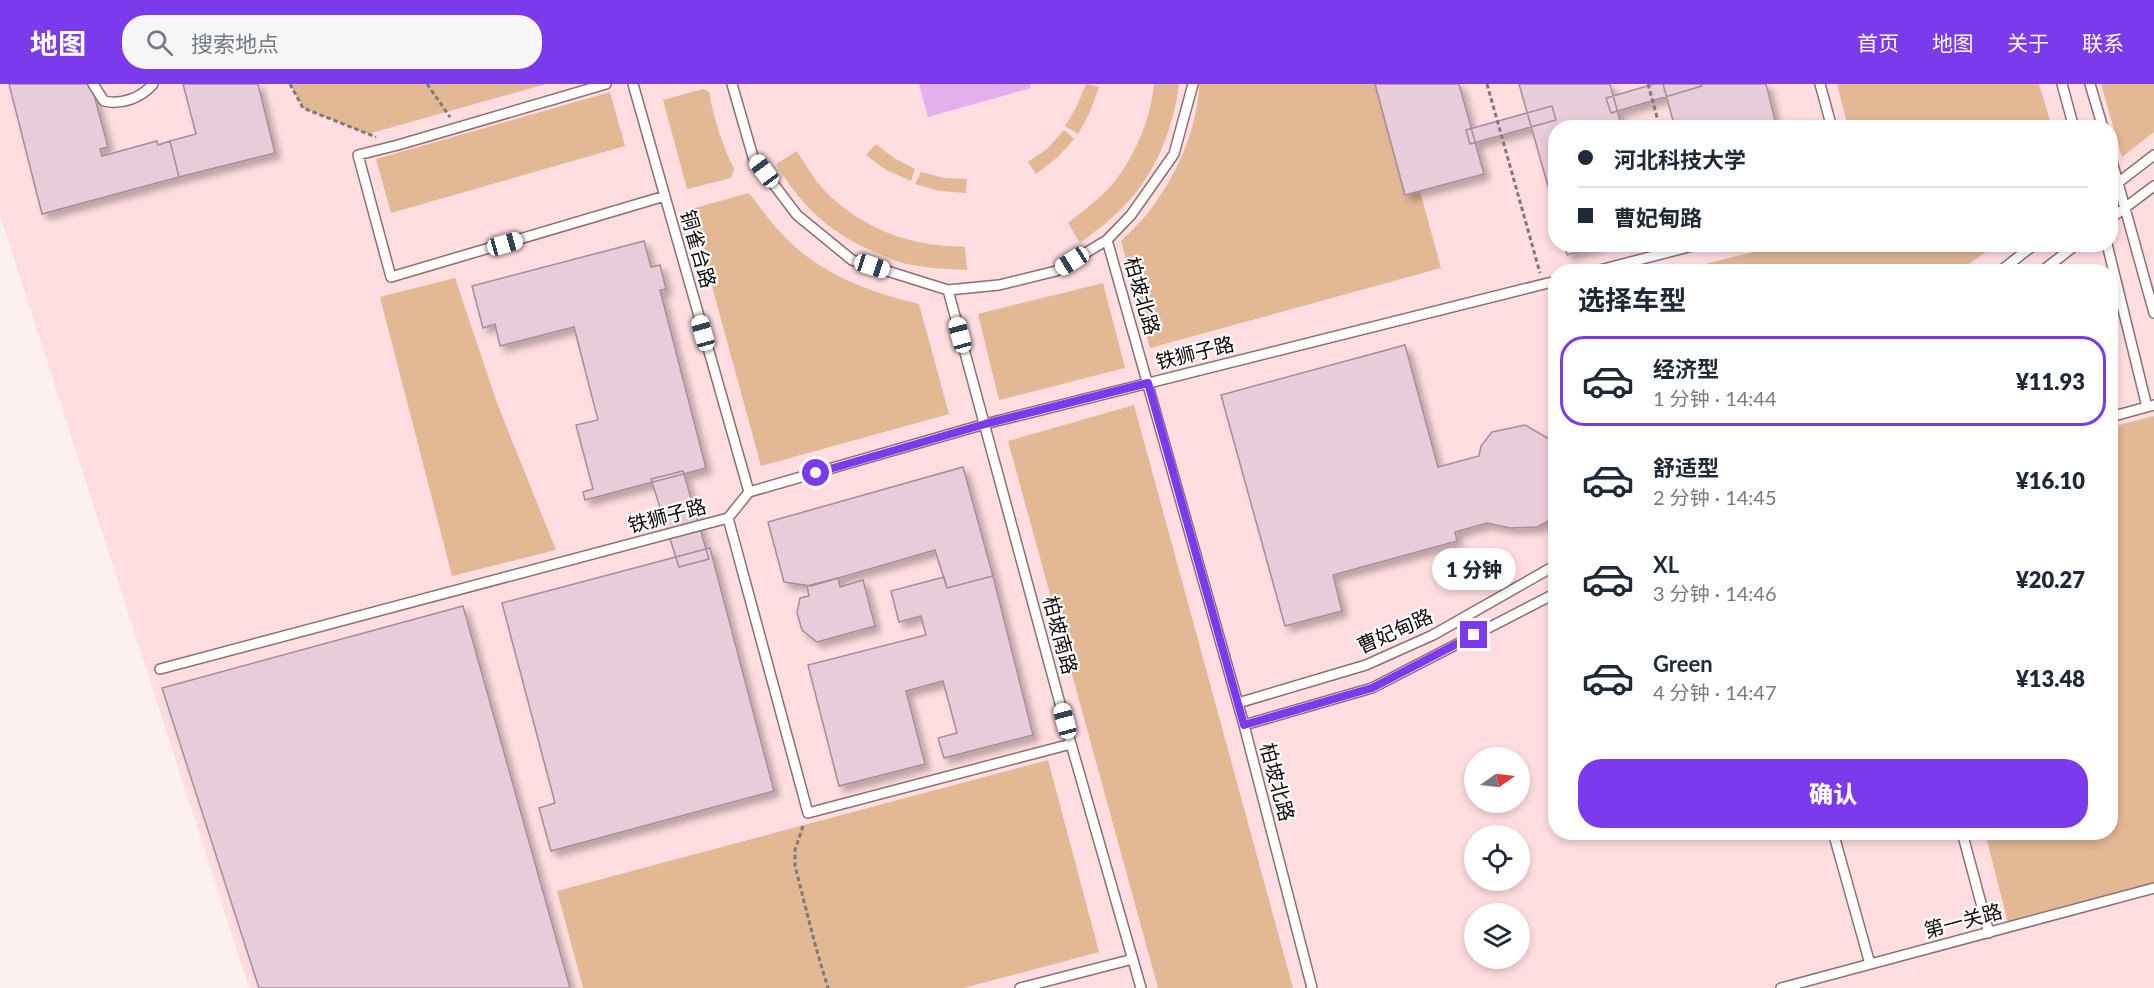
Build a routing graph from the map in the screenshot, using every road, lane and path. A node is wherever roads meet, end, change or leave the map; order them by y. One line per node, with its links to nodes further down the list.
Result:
1 (93, 84): 2 (lane)
2 (153, 84)
3 (290, 84): 19 (path)
4 (427, 84): 18 (path)
5 (606, 84): 18 (lane)
6 (633, 84): 24 (lane, 铜雀台路)
7 (732, 84): 37 (lane)
8 (1193, 84): 27 (lane)
9 (1487, 84): 35 (path)
10 (1648, 84): 14 (path)
11 (1820, 84): 15 (lane)
12 (2062, 84): 16 (lane)
13 (2090, 84): 17 (lane)
14 (1658, 120)
15 (1830, 120)
16 (2072, 120)
17 (2101, 120)
18 (458, 127): 19 (lane)
19 (398, 145): 24 (lane)
20 (2154, 155): 21 (lane)
21 (2118, 184)
22 (2154, 186): 25 (lane)
23 (2118, 192): 25 (lane)
24 (664, 196): 43 (lane, 铜雀台路)
25 (2126, 208): 26 (lane); 38 (lane)
26 (2118, 214)
27 (1107, 240): 37 (lane); 39 (lane, 柏坡北路)
28 (1669, 252): 31 (lane)
29 (2025, 252): 32 (lane)
30 (2067, 252): 33 (lane)
31 (1623, 264)
32 (2009, 264)
33 (2051, 264)
34 (1548, 283): 35 (lane, 铁狮子路)
35 (1543, 284): 39 (lane, 铁狮子路)
36 (2118, 284): 40 (lane)
37 (948, 290): 42 (lane, 柏坡南路)
38 (2154, 313)
39 (1148, 383): 42 (lane, 铁狮子路); 48 (lane, 柏坡北路)
40 (2151, 406): 41 (lane)
41 (2118, 415)
42 (985, 424): 43 (lane, 铁狮子路); 50 (lane, 柏坡南路)
43 (749, 492): 44 (lane, 铁狮子路)
44 (728, 518): 47 (lane, 铁狮子路); 51 (lane)
45 (1548, 570): 48 (lane, 曹妃甸路)
46 (1548, 597): 49 (lane, 曹妃甸路)
47 (160, 669)
48 (1238, 703): 49 (lane, 柏坡北路)
49 (1244, 725): 61 (lane, 柏坡北路)
50 (1071, 744): 51 (lane); 56 (lane, 柏坡南路)
51 (808, 813): 58 (path)
52 (1835, 840): 57 (lane)
53 (1964, 840): 55 (lane)
54 (2154, 888): 55 (lane, 第一关路)
55 (1989, 933): 57 (lane, 第一关路)
56 (1133, 958): 59 (lane); 60 (lane, 柏坡南路)
57 (1870, 964): 62 (lane, 第一关路)
58 (828, 988)
59 (1020, 988)
60 (1141, 988)
61 (1312, 988)
62 (1781, 988)

